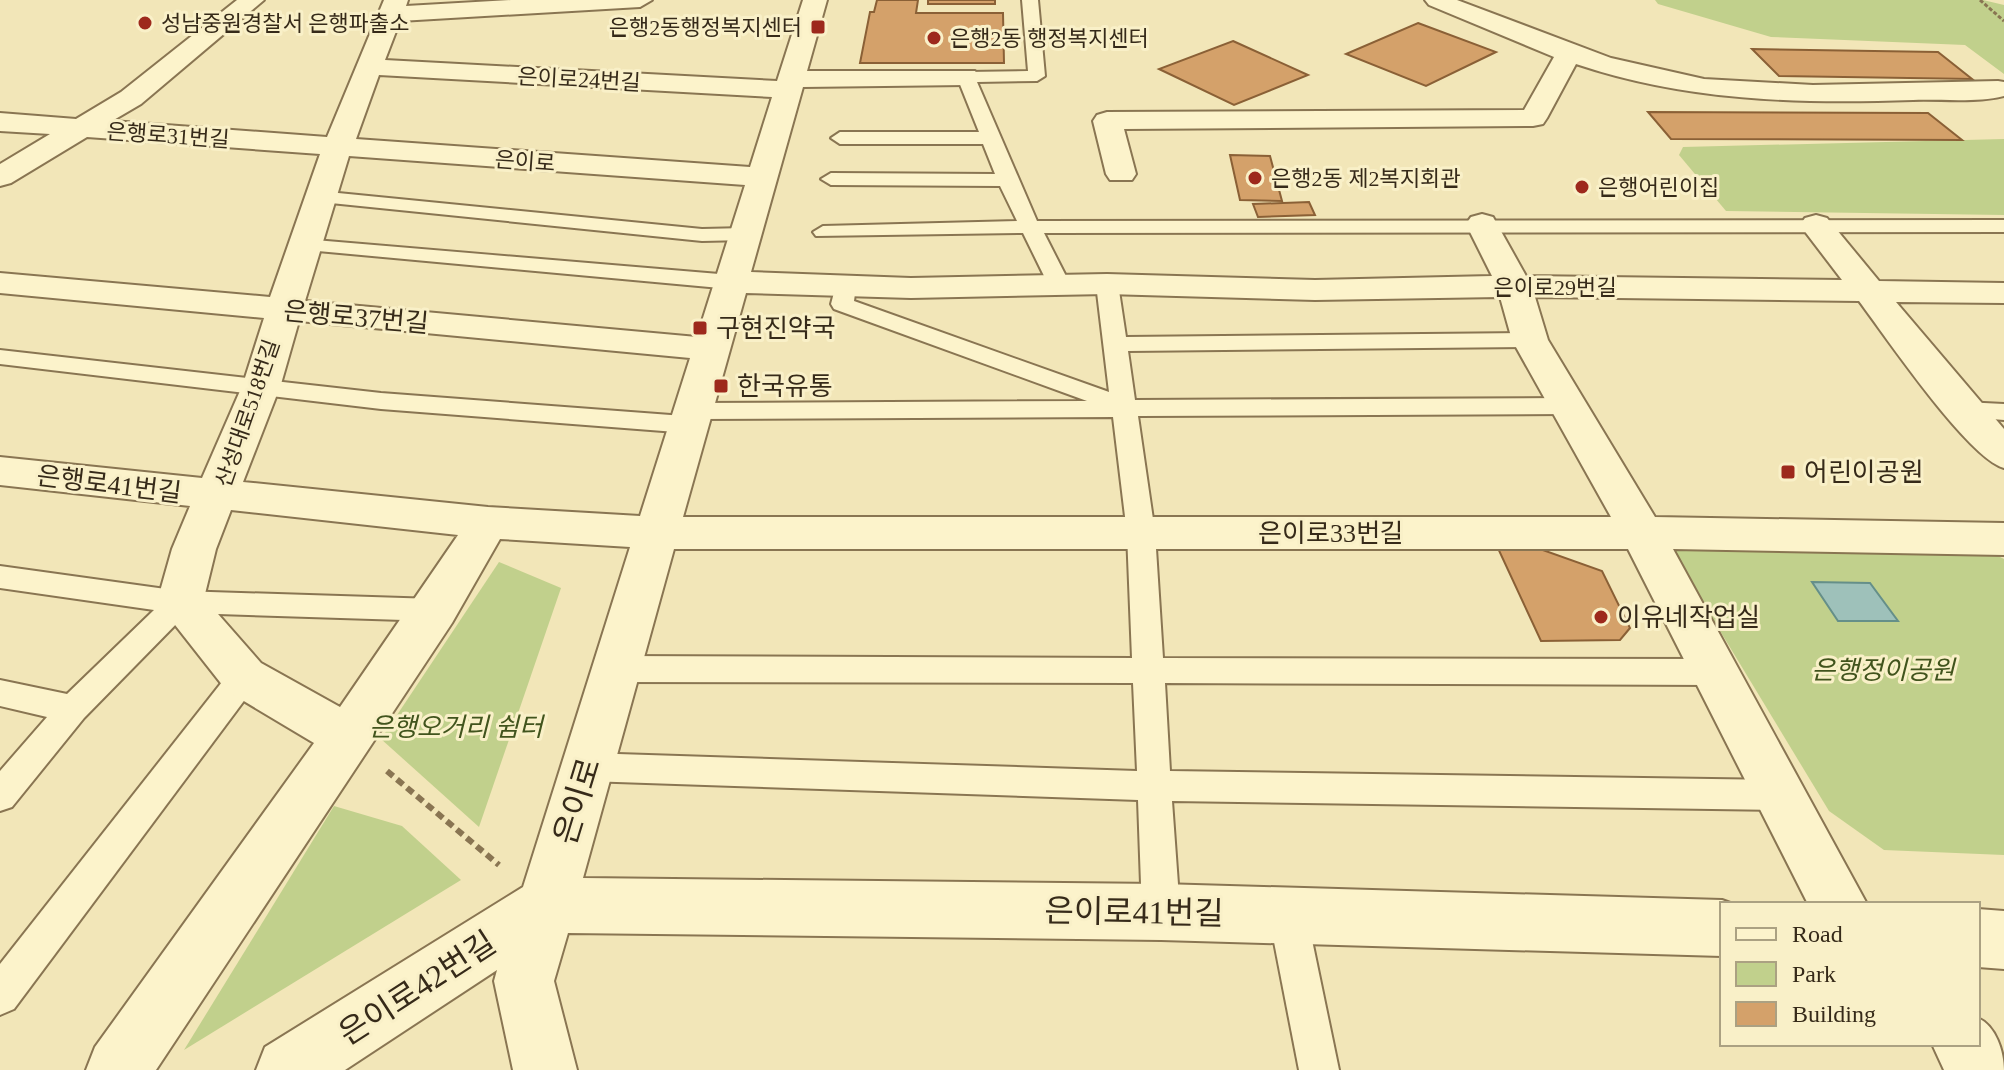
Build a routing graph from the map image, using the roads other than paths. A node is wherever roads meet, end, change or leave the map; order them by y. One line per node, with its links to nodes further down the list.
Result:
1 (252, 0): 14 (street)
2 (438, 0): 7 (street)
3 (640, 0): 7 (street)
4 (815, 0): 11 (street, 은이로)
5 (1030, 0): 10 (lane)
6 (1437, 0): 8 (street)
7 (394, 5): 9 (street, 산성대로518번길)
8 (1569, 53): 12 (street); 19 (street)
9 (369, 67): 11 (street, 은이로24번길); 17 (street, 산성대로518번길)
10 (966, 77): 11 (street, 은이로24번길); 16 (lane)
11 (790, 84): 20 (street, 은이로)
12 (1998, 89)
13 (0, 122): 14 (street, 은행로31번길)
14 (76, 128): 17 (street, 은행로31번길); 18 (street)
15 (840, 138): 16 (lane)
16 (991, 138): 22 (lane)
17 (335, 148): 20 (street, 은이로); 23 (street, 산성대로518번길)
18 (3, 174)
19 (1121, 174)
20 (762, 177): 29 (street, 은이로)
21 (831, 179): 22 (lane)
22 (1007, 180): 25 (lane)
23 (318, 197): 29 (lane); 30 (street, 산성대로518번길)
24 (1482, 224): 25 (lane); 26 (lane); 36 (street)
25 (1030, 225): 28 (lane); 33 (lane)
26 (1816, 225): 27 (lane); 37 (street)
27 (2004, 226)
28 (823, 232)
29 (746, 234): 31 (street, 은이로)
30 (303, 245): 31 (lane); 39 (street, 산성대로518번길)
31 (731, 282): 35 (street, 은이로29번길); 42 (street, 은이로)
32 (0, 283): 39 (street, 은행로37번길)
33 (1059, 284): 34 (street, 은이로29번길); 35 (street, 은이로29번길)
34 (1107, 284): 36 (street, 은이로29번길); 41 (lane)
35 (845, 286): 45 (lane)
36 (1514, 286): 37 (street, 은이로29번길); 40 (street)
37 (1872, 291): 38 (street, 은이로29번길); 47 (street)
38 (2004, 293)
39 (281, 311): 42 (street, 은행로37번길); 44 (street, 산성대로518번길)
40 (1530, 340): 41 (lane); 46 (street)
41 (1115, 344): 45 (lane)
42 (711, 349): 49 (street, 은이로)
43 (0, 357): 44 (lane)
44 (262, 384): 49 (lane); 52 (street, 산성대로518번길)
45 (1125, 406): 46 (lane); 49 (lane); 55 (lane)
46 (1567, 406): 56 (street)
47 (1964, 410): 48 (lane); 50 (street)
48 (2004, 412)
49 (691, 418): 54 (street, 은이로)
50 (2004, 454)
51 (0, 471): 52 (street, 은행로41번길)
52 (218, 497): 53 (street); 59 (street, 산성대로518번길)
53 (488, 523): 54 (street); 60 (street)
54 (657, 533): 55 (street, 은이로33번길); 61 (street, 은이로)
55 (1141, 533): 56 (street, 은이로33번길); 62 (lane)
56 (1642, 533): 57 (street, 은이로33번길); 63 (street)
57 (2004, 539)
58 (0, 577): 59 (lane)
59 (180, 602): 60 (lane); 64 (street); 66 (lane)
60 (435, 610): 67 (street)
61 (616, 669): 62 (lane); 68 (street, 은이로)
62 (1150, 670): 63 (lane); 69 (lane)
63 (1714, 672): 70 (street)
64 (244, 677): 67 (street); 79 (lane)
65 (0, 693): 66 (lane)
66 (73, 709): 71 (lane)
67 (347, 737): 81 (street)
68 (587, 767): 69 (lane); 73 (street, 은이로)
69 (1154, 786): 70 (lane); 74 (lane)
70 (1781, 795): 72 (street)
71 (0, 796)
72 (1837, 902)
73 (546, 905): 74 (street, 은이로41번길); 82 (street, 은이로42번길); 83 (street, 은이로)
74 (1161, 912): 75 (street, 은이로41번길)
75 (1288, 916): 76 (street, 은이로41번길); 84 (lane)
76 (1720, 928)
77 (1980, 938): 78 (street)
78 (2004, 940)
79 (0, 995)
80 (1965, 1046): 85 (street)
81 (118, 1070)
82 (288, 1070)
83 (545, 1070)
84 (1319, 1070)
85 (1978, 1070)

